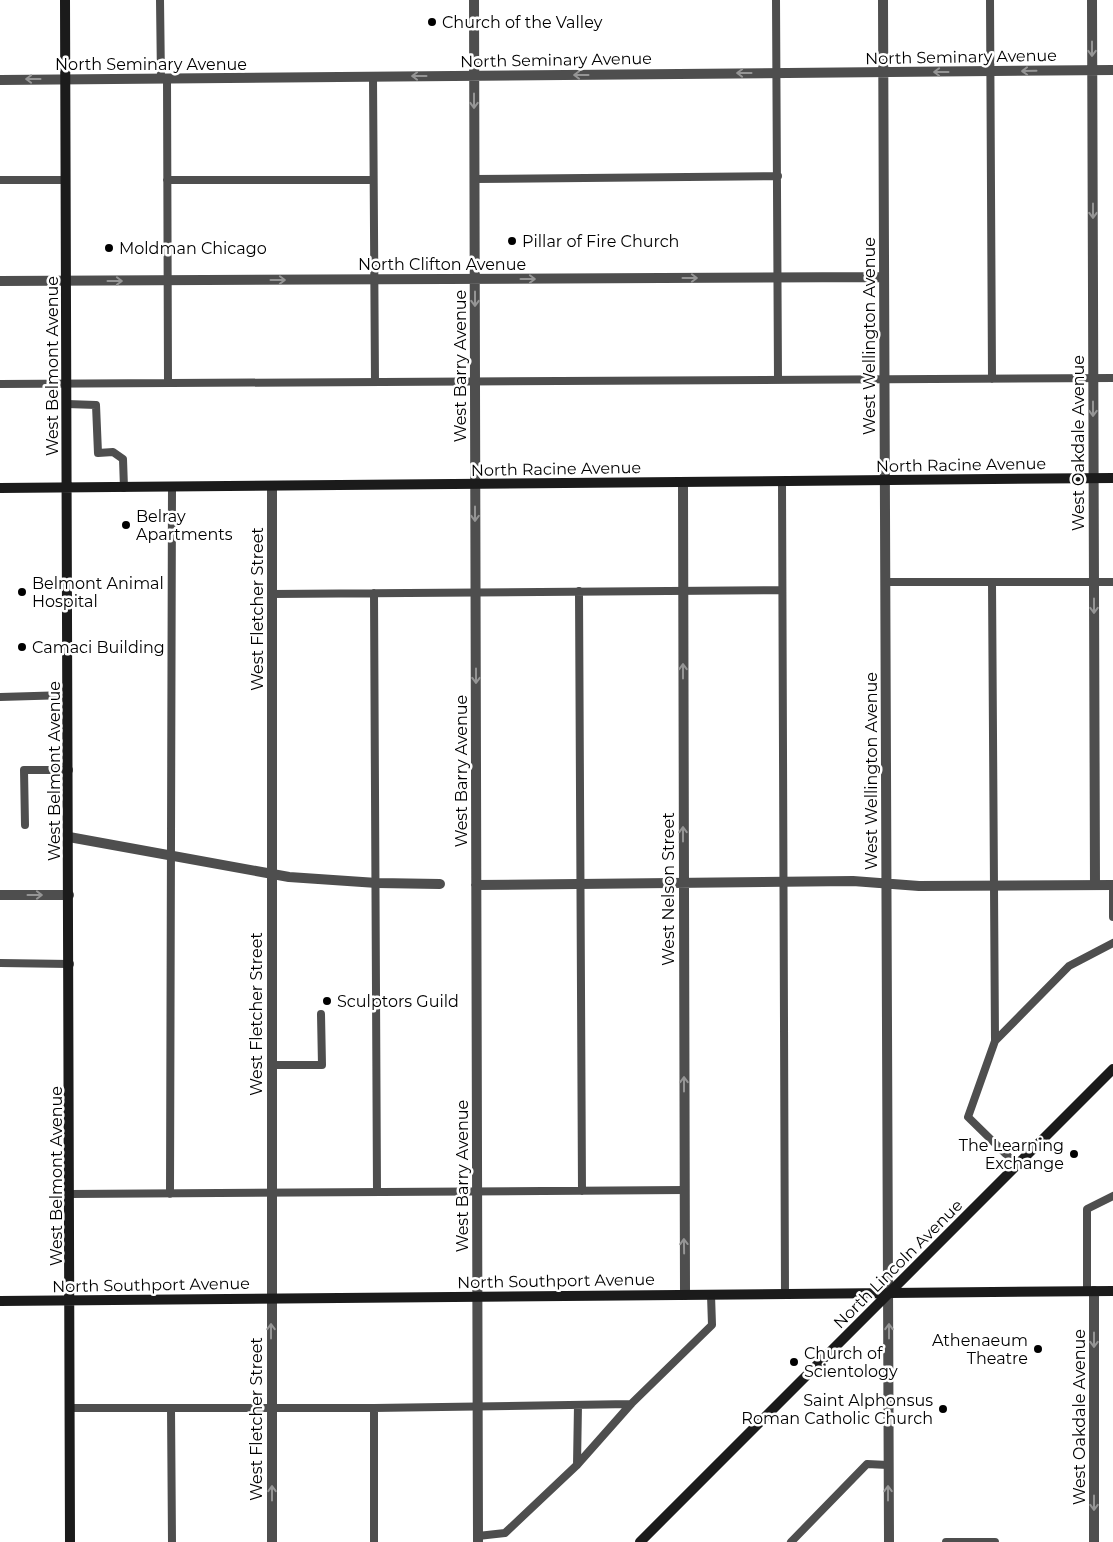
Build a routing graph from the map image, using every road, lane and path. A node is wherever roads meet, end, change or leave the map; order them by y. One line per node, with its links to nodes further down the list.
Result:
1 (65, 0): 16 (street, West Belmont Avenue)
2 (160, 0): 15 (lane)
3 (474, 0): 13 (street, West Barry Avenue)
4 (776, 0): 12 (lane)
5 (883, 0): 11 (street, West Wellington Avenue)
6 (990, 0): 10 (lane)
7 (1092, 0): 8 (street, West Oakdale Avenue, one-way to 8)
8 (1092, 70): 9 (street, North Seminary Avenue); 10 (street, North Seminary Avenue, one-way to 10); 32 (street, West Oakdale Avenue, one-way to 32)
9 (1113, 70)
10 (990, 71): 11 (street, North Seminary Avenue, one-way to 11); 31 (lane)
11 (883, 72): 12 (street, North Seminary Avenue); 24 (street, West Wellington Avenue)
12 (777, 73): 13 (street, North Seminary Avenue, one-way to 13); 18 (lane)
13 (474, 76): 14 (street, North Seminary Avenue, one-way to 14); 19 (street, West Barry Avenue, one-way to 19)
14 (373, 77): 15 (street, North Seminary Avenue); 23 (lane)
15 (164, 78): 16 (street, North Seminary Avenue); 22 (lane)
16 (65, 79): 17 (street, North Seminary Avenue, one-way to 17); 21 (street, West Belmont Avenue)
17 (0, 80)
18 (778, 176): 19 (lane); 25 (lane)
19 (474, 178): 26 (street, West Barry Avenue)
20 (0, 180): 21 (lane)
21 (66, 180): 29 (street, West Belmont Avenue)
22 (167, 180): 23 (lane); 30 (lane)
23 (373, 180): 27 (lane)
24 (884, 277): 25 (street, North Clifton Avenue); 34 (street, West Wellington Avenue)
25 (778, 278): 26 (street, North Clifton Avenue, one-way to 25); 35 (lane)
26 (475, 279): 27 (street, North Clifton Avenue); 37 (street, West Barry Avenue, one-way to 37)
27 (373, 280): 30 (street, North Clifton Avenue, one-way to 27); 36 (lane)
28 (0, 281): 29 (street, North Clifton Avenue)
29 (66, 281): 30 (street, North Clifton Avenue, one-way to 30); 40 (street, West Belmont Avenue)
30 (167, 281): 38 (lane)
31 (992, 378): 32 (lane); 34 (lane)
32 (1093, 378): 33 (lane); 43 (street, West Oakdale Avenue, one-way to 43)
33 (1113, 378)
34 (884, 379): 35 (lane); 44 (street, West Wellington Avenue)
35 (778, 380): 37 (lane)
36 (375, 382): 37 (lane); 38 (lane)
37 (475, 382): 47 (street, West Barry Avenue)
38 (168, 383): 40 (lane)
39 (0, 384): 40 (lane)
40 (67, 384): 41 (street, West Belmont Avenue)
41 (67, 404): 51 (street, West Belmont Avenue); 52 (lane)
42 (1113, 478): 43 (street, North Racine Avenue)
43 (1093, 479): 44 (street, North Racine Avenue); 55 (street, West Oakdale Avenue)
44 (885, 481): 46 (street, North Racine Avenue); 53 (street, West Wellington Avenue)
45 (683, 482): 46 (street, North Racine Avenue); 47 (street, North Racine Avenue); 58 (street, West Nelson Street)
46 (782, 482): 57 (lane)
47 (475, 484): 48 (street, North Racine Avenue); 59 (street, West Barry Avenue, one-way to 59)
48 (272, 486): 49 (street, North Racine Avenue); 62 (street, West Fletcher Street)
49 (172, 487): 52 (street, North Racine Avenue); 68 (lane)
50 (0, 488): 51 (street, North Racine Avenue)
51 (67, 488): 52 (street, North Racine Avenue); 63 (street, West Belmont Avenue)
52 (124, 488)
53 (885, 582): 54 (lane); 75 (street, West Wellington Avenue)
54 (992, 582): 55 (lane); 79 (lane)
55 (1094, 582): 56 (lane); 77 (street, West Oakdale Avenue, one-way to 77)
56 (1113, 582)
57 (782, 590): 58 (lane); 70 (lane)
58 (683, 591): 60 (lane); 71 (street, West Nelson Street, one-way to 58)
59 (475, 592): 60 (lane); 61 (lane); 76 (street, West Barry Avenue, one-way to 76)
60 (579, 592): 74 (lane)
61 (374, 593): 62 (lane); 72 (lane)
62 (272, 594): 69 (street, West Fletcher Street)
63 (68, 695): 64 (lane); 65 (street, West Belmont Avenue)
64 (0, 696)
65 (69, 770): 66 (lane); 67 (street, West Belmont Avenue)
66 (25, 825)
67 (69, 838): 68 (street); 81 (street, West Belmont Avenue)
68 (171, 857): 69 (street); 97 (lane)
69 (271, 874): 72 (street); 88 (street, West Fletcher Street)
70 (783, 882): 71 (street); 75 (street); 102 (lane)
71 (683, 883): 74 (street); 91 (street, West Nelson Street, one-way to 71)
72 (377, 884): 73 (street); 93 (lane)
73 (440, 884)
74 (582, 884): 76 (street); 92 (lane)
75 (886, 884): 79 (street); 101 (street, West Wellington Avenue)
76 (476, 885): 94 (street, West Barry Avenue)
77 (1095, 885): 78 (street); 79 (street)
78 (1113, 885): 82 (lane)
79 (995, 886): 87 (lane)
80 (0, 895): 81 (street, one-way to 81)
81 (69, 895): 85 (street, West Belmont Avenue)
82 (1113, 917)
83 (1113, 943): 87 (lane)
84 (0, 963): 85 (lane)
85 (70, 964): 96 (street, West Belmont Avenue)
86 (321, 1014): 88 (lane)
87 (995, 1041): 90 (lane)
88 (271, 1066): 95 (street, West Fletcher Street)
89 (1113, 1070): 90 (street, North Lincoln Avenue)
90 (1017, 1165): 101 (street, North Lincoln Avenue)
91 (684, 1190): 92 (lane); 103 (street, West Nelson Street, one-way to 91)
92 (582, 1191): 94 (lane)
93 (377, 1192): 94 (lane); 95 (lane)
94 (477, 1192): 105 (street, West Barry Avenue)
95 (271, 1193): 97 (lane); 106 (street, West Fletcher Street)
96 (71, 1194): 97 (lane); 108 (street, West Belmont Avenue)
97 (170, 1194)
98 (1113, 1196): 99 (lane)
99 (1091, 1291): 100 (street, North Southport Avenue); 101 (street, North Southport Avenue); 128 (street, West Oakdale Avenue, one-way to 128)
100 (1113, 1291)
101 (888, 1293): 102 (street, North Southport Avenue); 117 (street, West Wellington Avenue, one-way to 101); 123 (street, North Lincoln Avenue)
102 (785, 1294): 104 (street, North Southport Avenue)
103 (685, 1295): 104 (street, North Southport Avenue); 105 (street, North Southport Avenue)
104 (712, 1295): 109 (lane)
105 (477, 1297): 106 (street, North Southport Avenue); 111 (street, West Barry Avenue)
106 (271, 1299): 108 (street, North Southport Avenue); 114 (street, West Fletcher Street, one-way to 106)
107 (0, 1301): 108 (street, North Southport Avenue)
108 (71, 1301): 112 (street, West Belmont Avenue)
109 (632, 1404): 110 (lane); 116 (lane)
110 (578, 1405): 111 (lane); 116 (lane)
111 (477, 1407): 115 (lane); 118 (street, West Barry Avenue)
112 (70, 1408): 113 (lane); 119 (street, West Belmont Avenue)
113 (171, 1408): 114 (lane); 120 (lane)
114 (271, 1408): 115 (lane); 121 (street, West Fletcher Street, one-way to 114)
115 (374, 1408): 122 (lane)
116 (577, 1465): 118 (lane)
117 (888, 1465): 124 (lane); 125 (street, West Wellington Avenue, one-way to 117)
118 (478, 1539)
119 (70, 1542)
120 (172, 1542)
121 (272, 1542)
122 (374, 1542)
123 (640, 1542)
124 (791, 1542)
125 (889, 1542)
126 (946, 1542): 127 (lane)
127 (995, 1542)
128 (1094, 1542)

